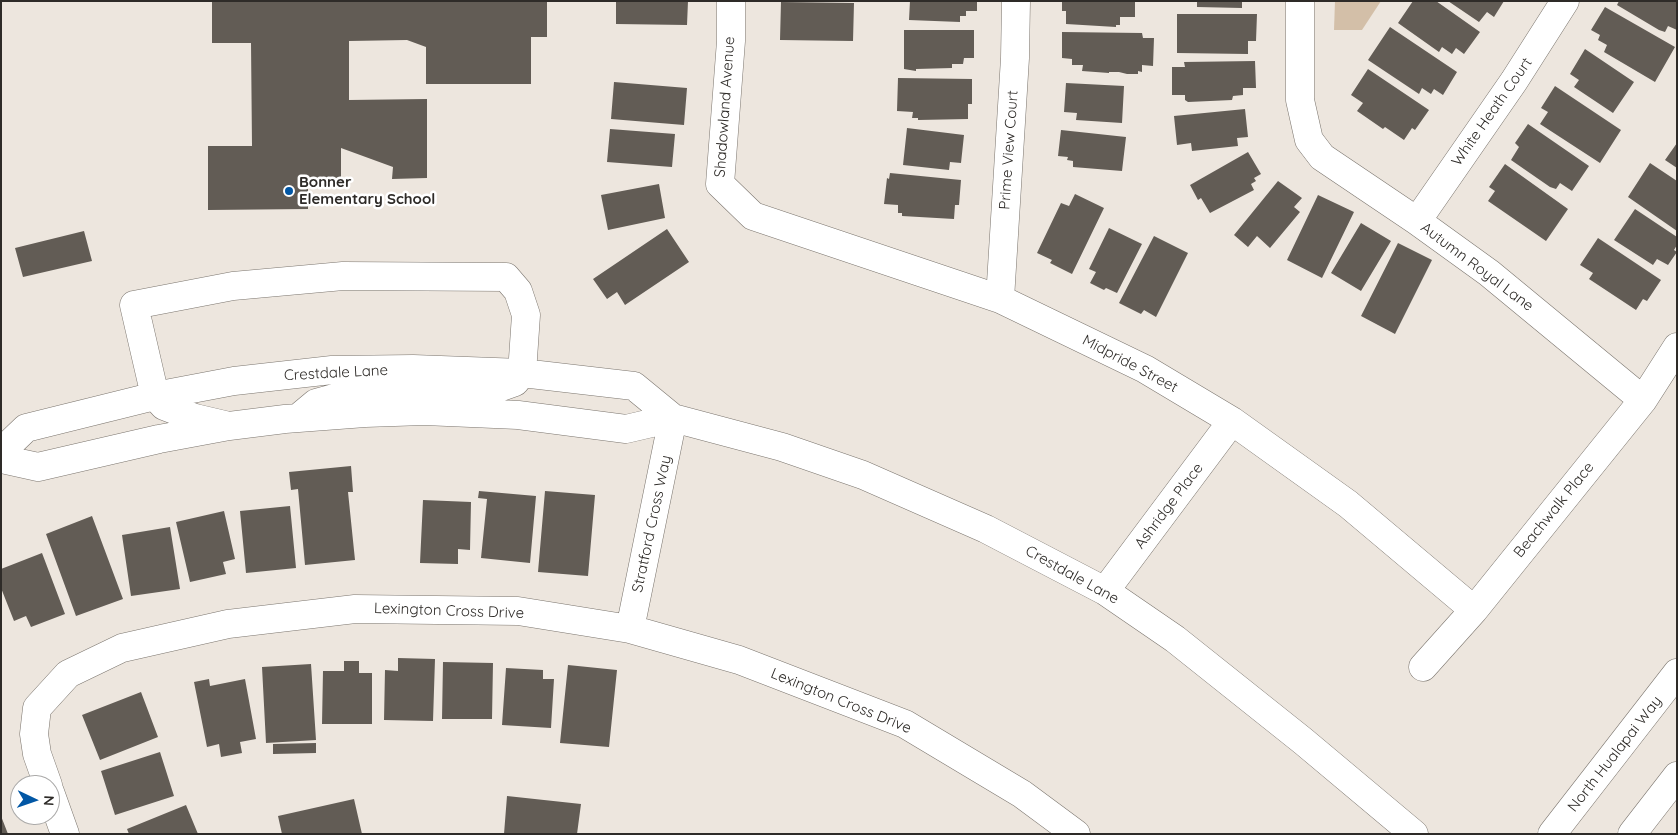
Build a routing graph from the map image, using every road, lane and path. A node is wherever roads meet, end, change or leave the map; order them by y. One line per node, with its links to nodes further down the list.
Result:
1 (731, 1): 5 (street, Shadowland Avenue)
2 (1016, 1): 7 (street, Prime View Court)
3 (1300, 1): 6 (street, Autumn Royal Lane)
4 (1565, 1): 6 (street, White Heath Court)
5 (740, 203): 7 (street, Midpride Street)
6 (1417, 221): 11 (street, Autumn Royal Lane)
7 (1000, 299): 14 (street, Midpride Street)
8 (1677, 347): 11 (street, Beachwalk Place)
9 (522, 373): 10 (street, Crestdale Lane); 10 (street); 12 (street); 13 (street, Crestdale Lane)
10 (155, 396): 15 (street); 16 (street, Crestdale Lane)
11 (1643, 400): 19 (street, Beachwalk Place)
12 (298, 418): 13 (street, Crestdale Lane); 15 (street, Crestdale Lane)
13 (674, 418): 18 (street, Crestdale Lane); 20 (street, Stratford Cross Way)
14 (1232, 422): 18 (street, Ashridge Place); 19 (street, Midpride Street)
15 (229, 426): 17 (street, Crestdale Lane)
16 (1, 452)
17 (1, 459)
18 (1105, 591): 28 (street, Crestdale Lane)
19 (1474, 610): 21 (street, Beachwalk Place)
20 (630, 629): 23 (street, Lexington Cross Drive); 27 (street, Lexington Cross Drive)
21 (1423, 667)
22 (1677, 674): 29 (street, North Hualapai Way)
23 (44, 775)
24 (1677, 776): 30 (street)
25 (60, 820): 26 (street)
26 (65, 834)
27 (1076, 834)
28 (1414, 834)
29 (1552, 834)
30 (1632, 834)

